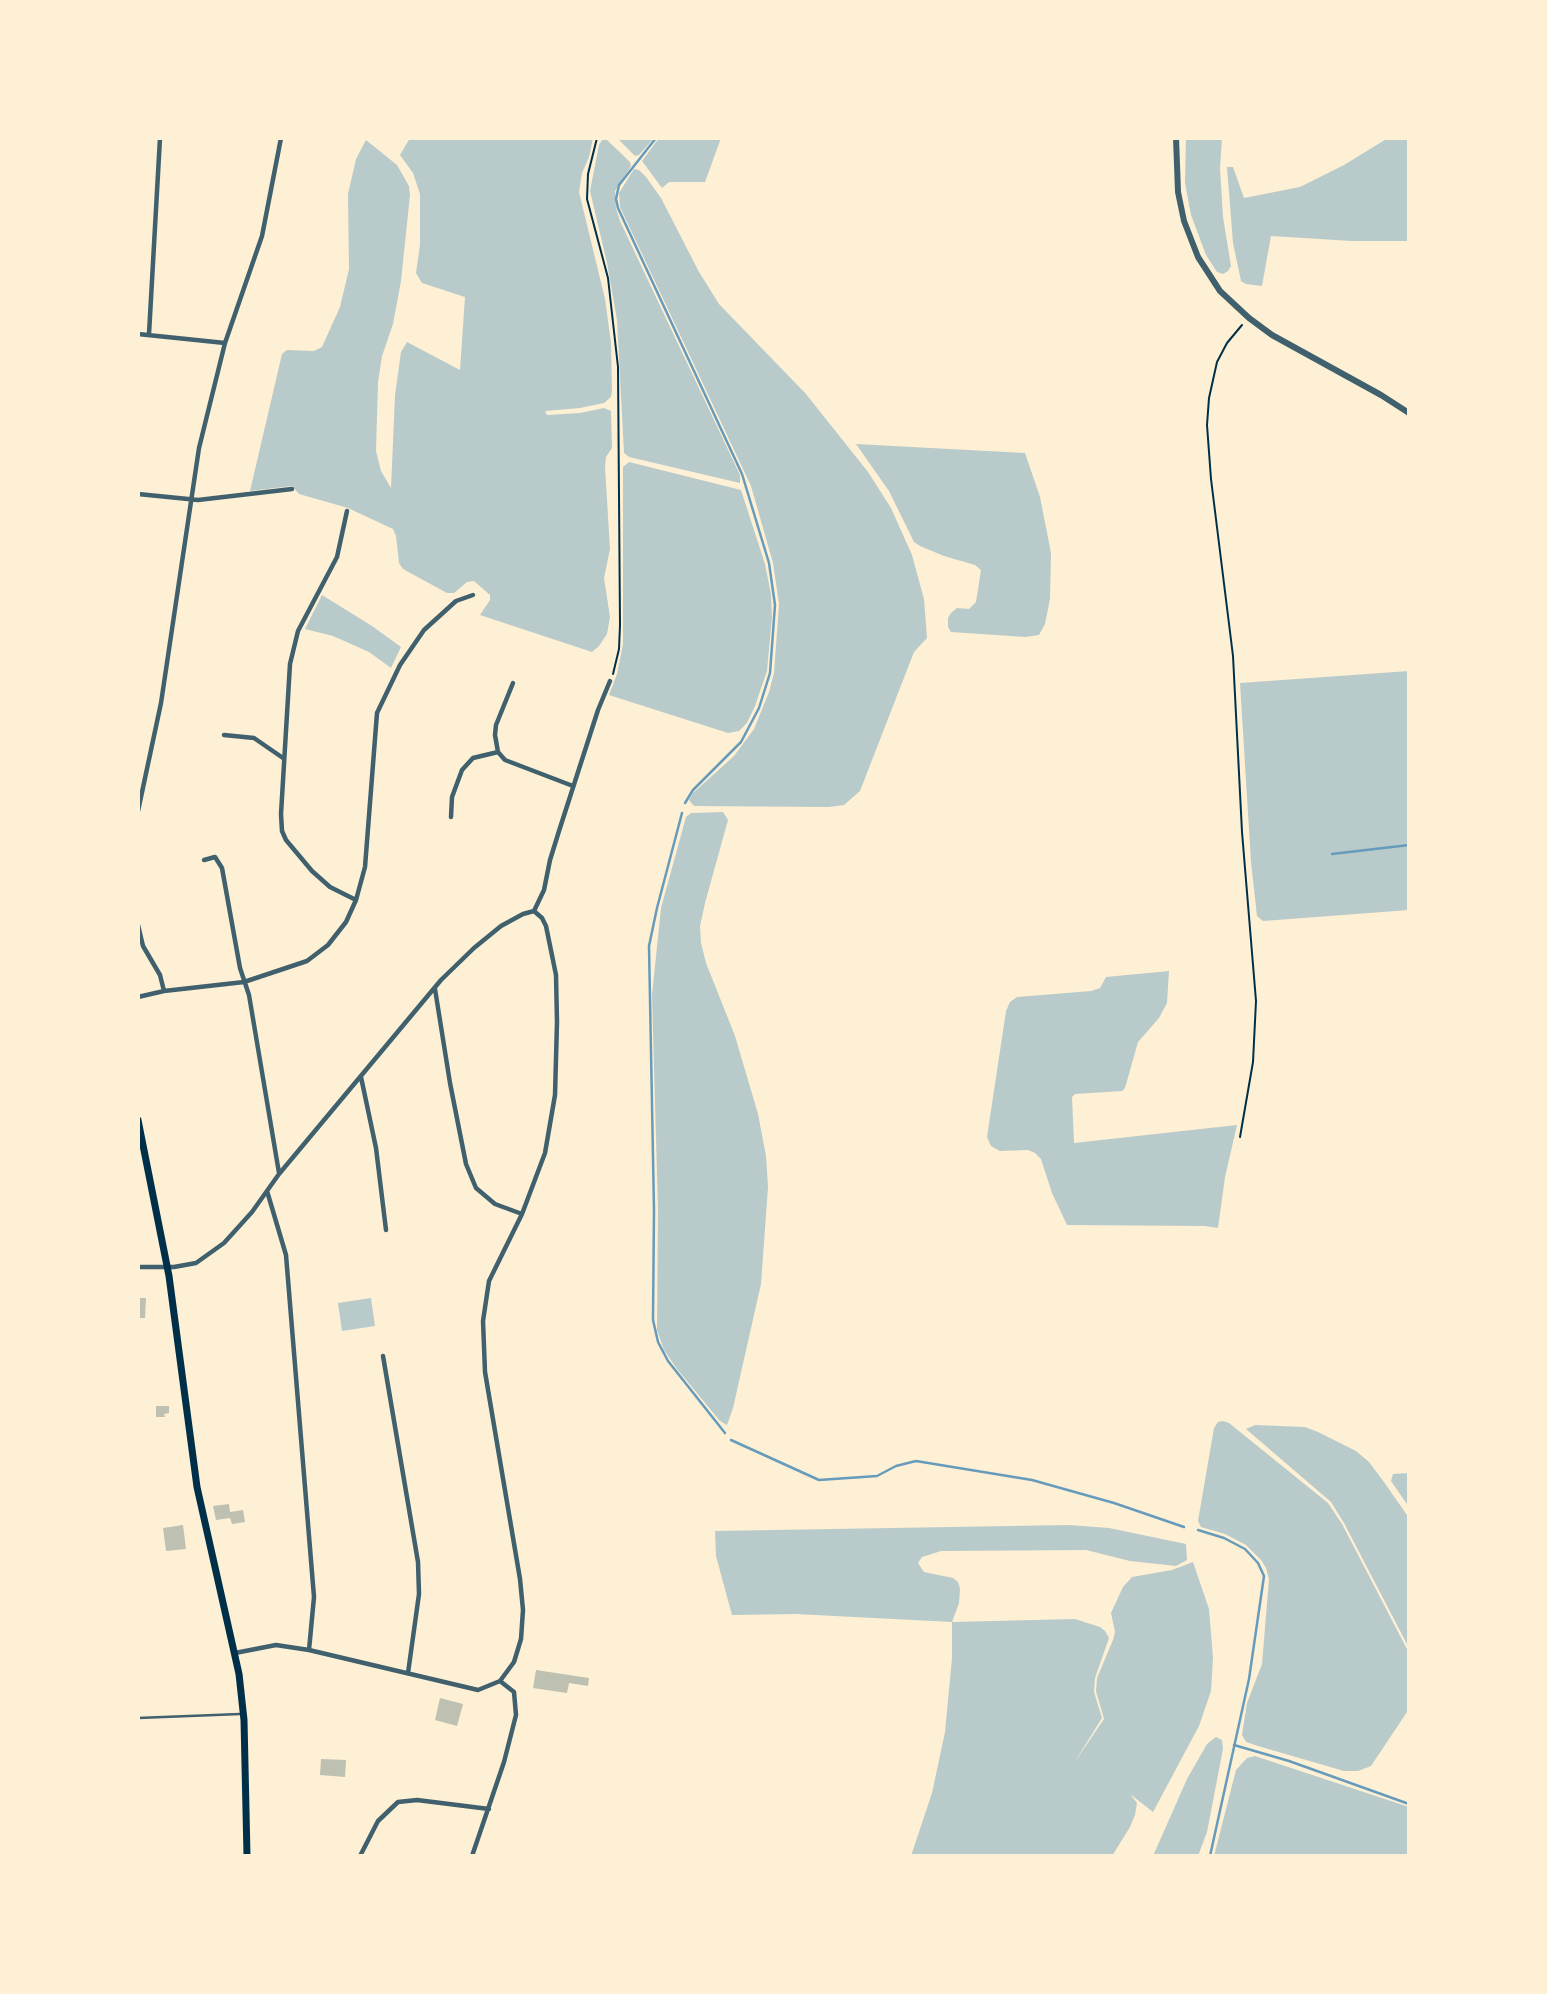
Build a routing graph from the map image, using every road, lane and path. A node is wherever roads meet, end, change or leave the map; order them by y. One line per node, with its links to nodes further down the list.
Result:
1 (160, 138): 7 (street)
2 (281, 138): 8 (street)
3 (597, 138): 15 (path)
4 (1176, 138): 5 (street)
5 (1248, 318): 9 (street); 33 (path)
6 (138, 334): 7 (street)
7 (149, 334): 8 (street)
8 (225, 343): 12 (street)
9 (1409, 413)
10 (292, 489): 12 (street)
11 (138, 494): 12 (street)
12 (190, 499): 21 (street)
13 (347, 510): 19 (street)
14 (473, 595): 24 (street)
15 (610, 681): 20 (street)
16 (513, 683): 18 (street)
17 (224, 735): 19 (street)
18 (498, 752): 20 (street); 22 (street)
19 (284, 758): 24 (street)
20 (573, 786): 25 (street)
21 (138, 811)
22 (451, 817)
23 (204, 860): 27 (street)
24 (356, 900): 27 (street)
25 (534, 911): 28 (street); 36 (street)
26 (138, 925): 29 (street)
27 (244, 982): 29 (street); 34 (street)
28 (435, 987): 31 (street); 36 (street)
29 (163, 991): 30 (street)
30 (138, 997)
31 (361, 1076): 34 (street); 37 (street)
32 (138, 1120): 38 (main road)
33 (1240, 1137)
34 (279, 1174): 35 (street)
35 (267, 1190): 38 (street); 41 (street)
36 (522, 1214): 44 (street)
37 (386, 1230)
38 (167, 1266): 39 (street); 42 (main road)
39 (138, 1267)
40 (383, 1356): 43 (street)
41 (309, 1650): 42 (street); 43 (street)
42 (235, 1653): 45 (main road)
43 (408, 1673): 44 (street)
44 (500, 1681): 47 (street)
45 (244, 1714): 46 (lane); 48 (main road)
46 (138, 1718)
47 (489, 1809): 49 (street); 50 (street)
48 (247, 1856)
49 (359, 1856)
50 (472, 1856)

